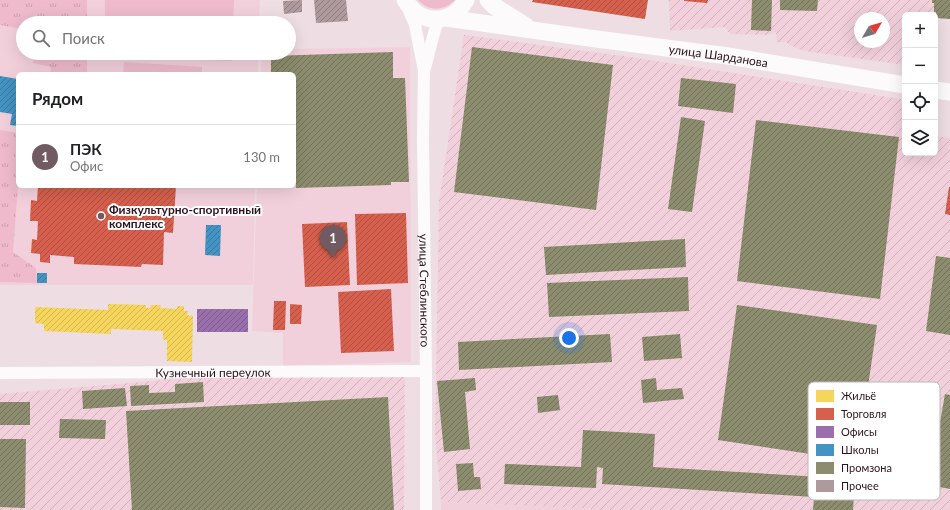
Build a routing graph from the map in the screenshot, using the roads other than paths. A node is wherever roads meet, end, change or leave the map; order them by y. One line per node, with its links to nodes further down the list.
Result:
1 (466, 0): 4 (main road)
2 (488, 0): 5 (main road)
3 (406, 1): 4 (main road, улица Шарданова); 6 (street)
4 (442, 19): 5 (main road, улица Шарданова); 6 (street)
5 (532, 30): 7 (main road, улица Шарданова)
6 (424, 71): 10 (street, улица Стеблинского)
7 (902, 85)
8 (938, 90): 9 (main road)
9 (950, 92)
10 (426, 370): 11 (street, Кузнечный переулок); 12 (street, улица Стеблинского)
11 (0, 373)
12 (426, 510)

